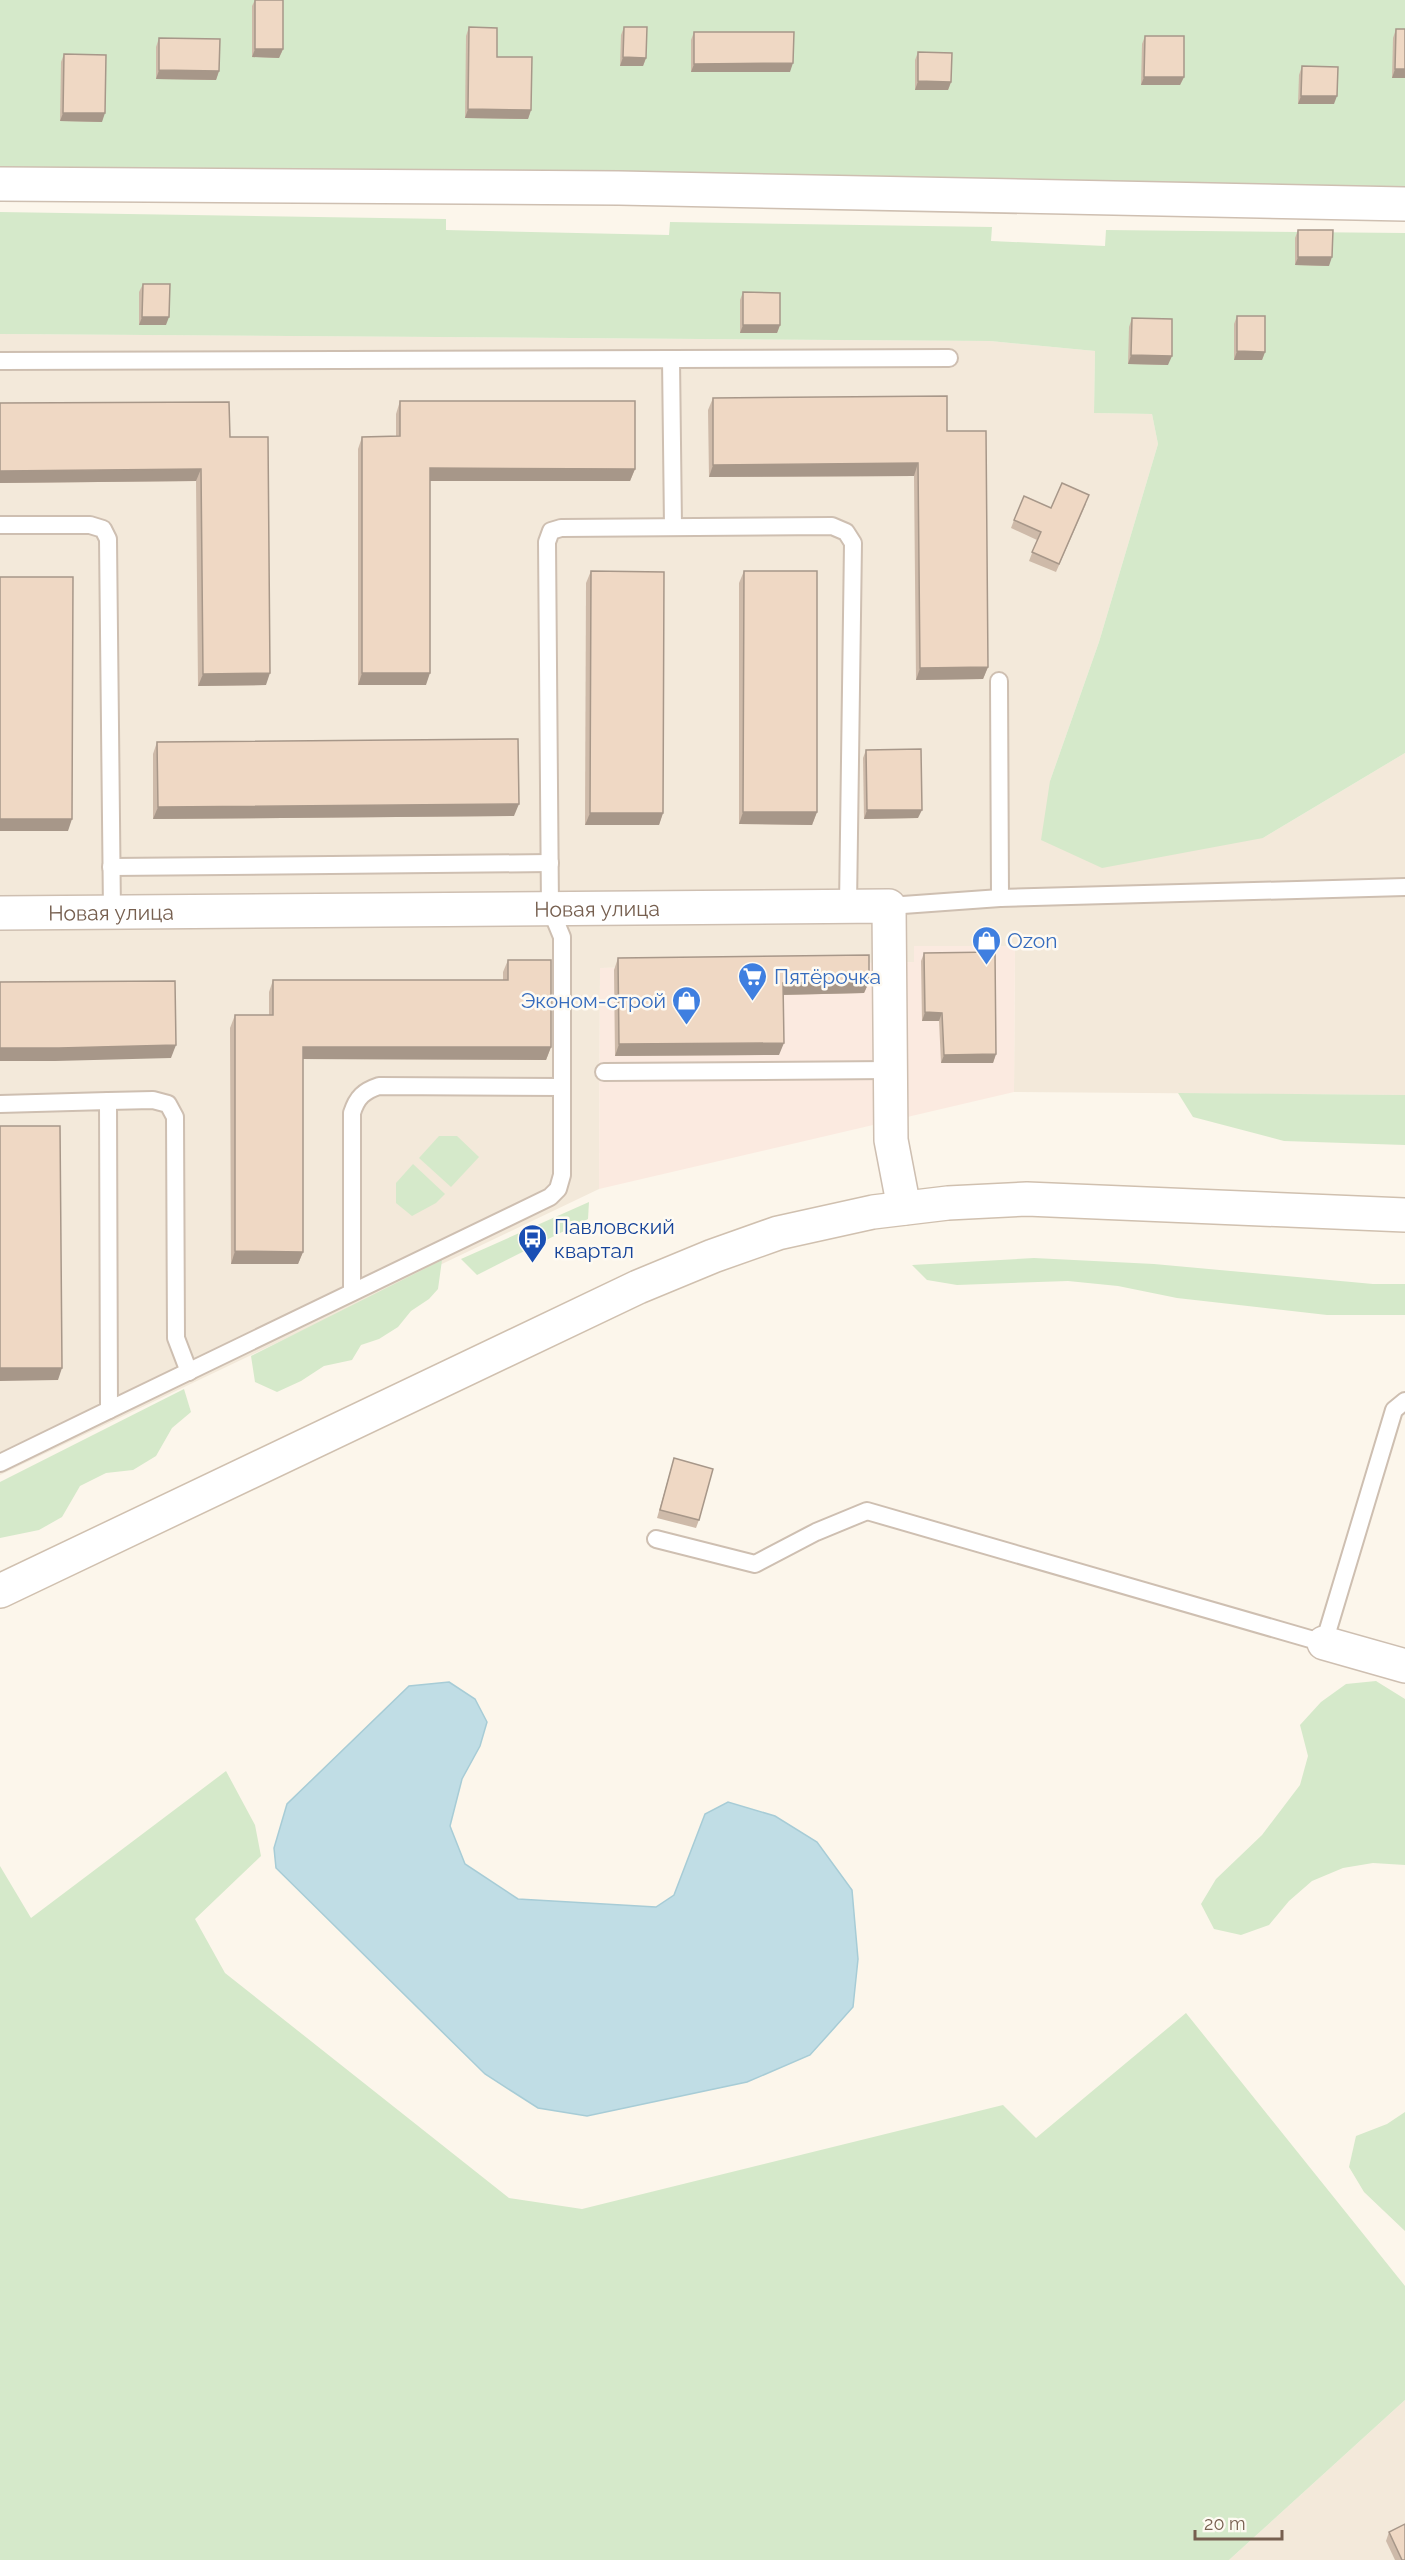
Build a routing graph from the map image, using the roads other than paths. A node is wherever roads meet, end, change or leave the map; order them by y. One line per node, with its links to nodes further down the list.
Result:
1 (0, 184): 2 (street)
2 (1405, 204)
3 (671, 358): 4 (lane); 5 (lane); 7 (lane)
4 (949, 358)
5 (0, 361)
6 (0, 525): 10 (lane)
7 (673, 527): 9 (lane); 13 (lane)
8 (999, 681): 12 (lane)
9 (550, 863): 10 (lane); 15 (lane)
10 (111, 867): 17 (lane)
11 (1405, 887): 12 (lane)
12 (1000, 898): 14 (lane)
13 (848, 906): 14 (street, Новая улица); 15 (street, Новая улица)
14 (889, 906): 18 (street)
15 (550, 908): 17 (street, Новая улица); 20 (lane)
16 (0, 912): 17 (street, Новая улица)
17 (112, 912)
18 (890, 1070): 19 (lane); 23 (street)
19 (604, 1072)
20 (562, 1087): 25 (lane); 25 (lane)
21 (108, 1101): 22 (lane); 26 (lane); 28 (lane)
22 (0, 1104)
23 (904, 1208): 24 (street); 31 (street)
24 (1405, 1215)
25 (352, 1292): 26 (lane)
26 (189, 1372): 28 (lane)
27 (1405, 1401): 32 (lane)
28 (110, 1410): 29 (lane)
29 (0, 1464)
30 (656, 1539): 32 (lane)
31 (0, 1591)
32 (1324, 1643): 33 (street)
33 (1405, 1666)

